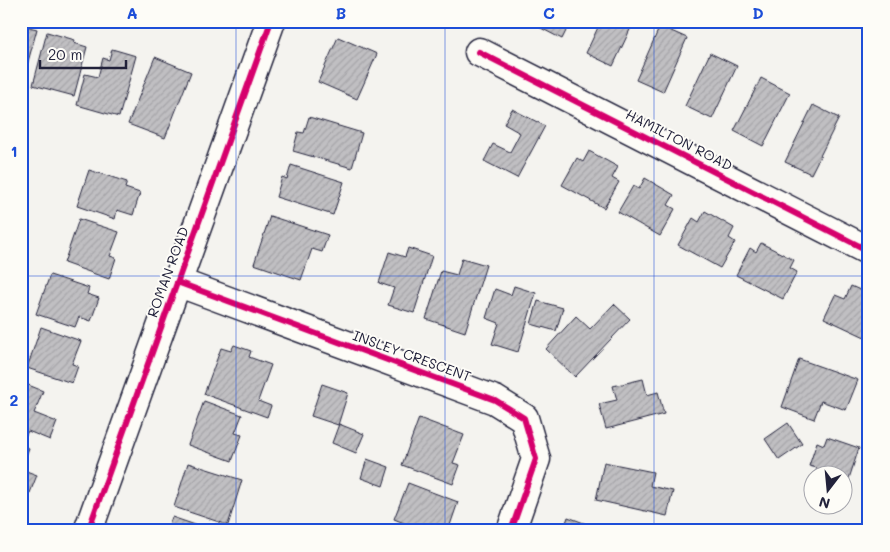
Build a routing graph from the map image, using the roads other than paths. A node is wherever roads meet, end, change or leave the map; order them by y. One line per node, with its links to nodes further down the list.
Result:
1 (266, 23): 4 (street, ROMAN ROAD)
2 (479, 52): 3 (street, HAMILTON ROAD)
3 (869, 250)
4 (177, 282): 5 (street, ROMAN ROAD); 6 (street, INSLEY CRESCENT)
5 (88, 531)
6 (511, 531)

